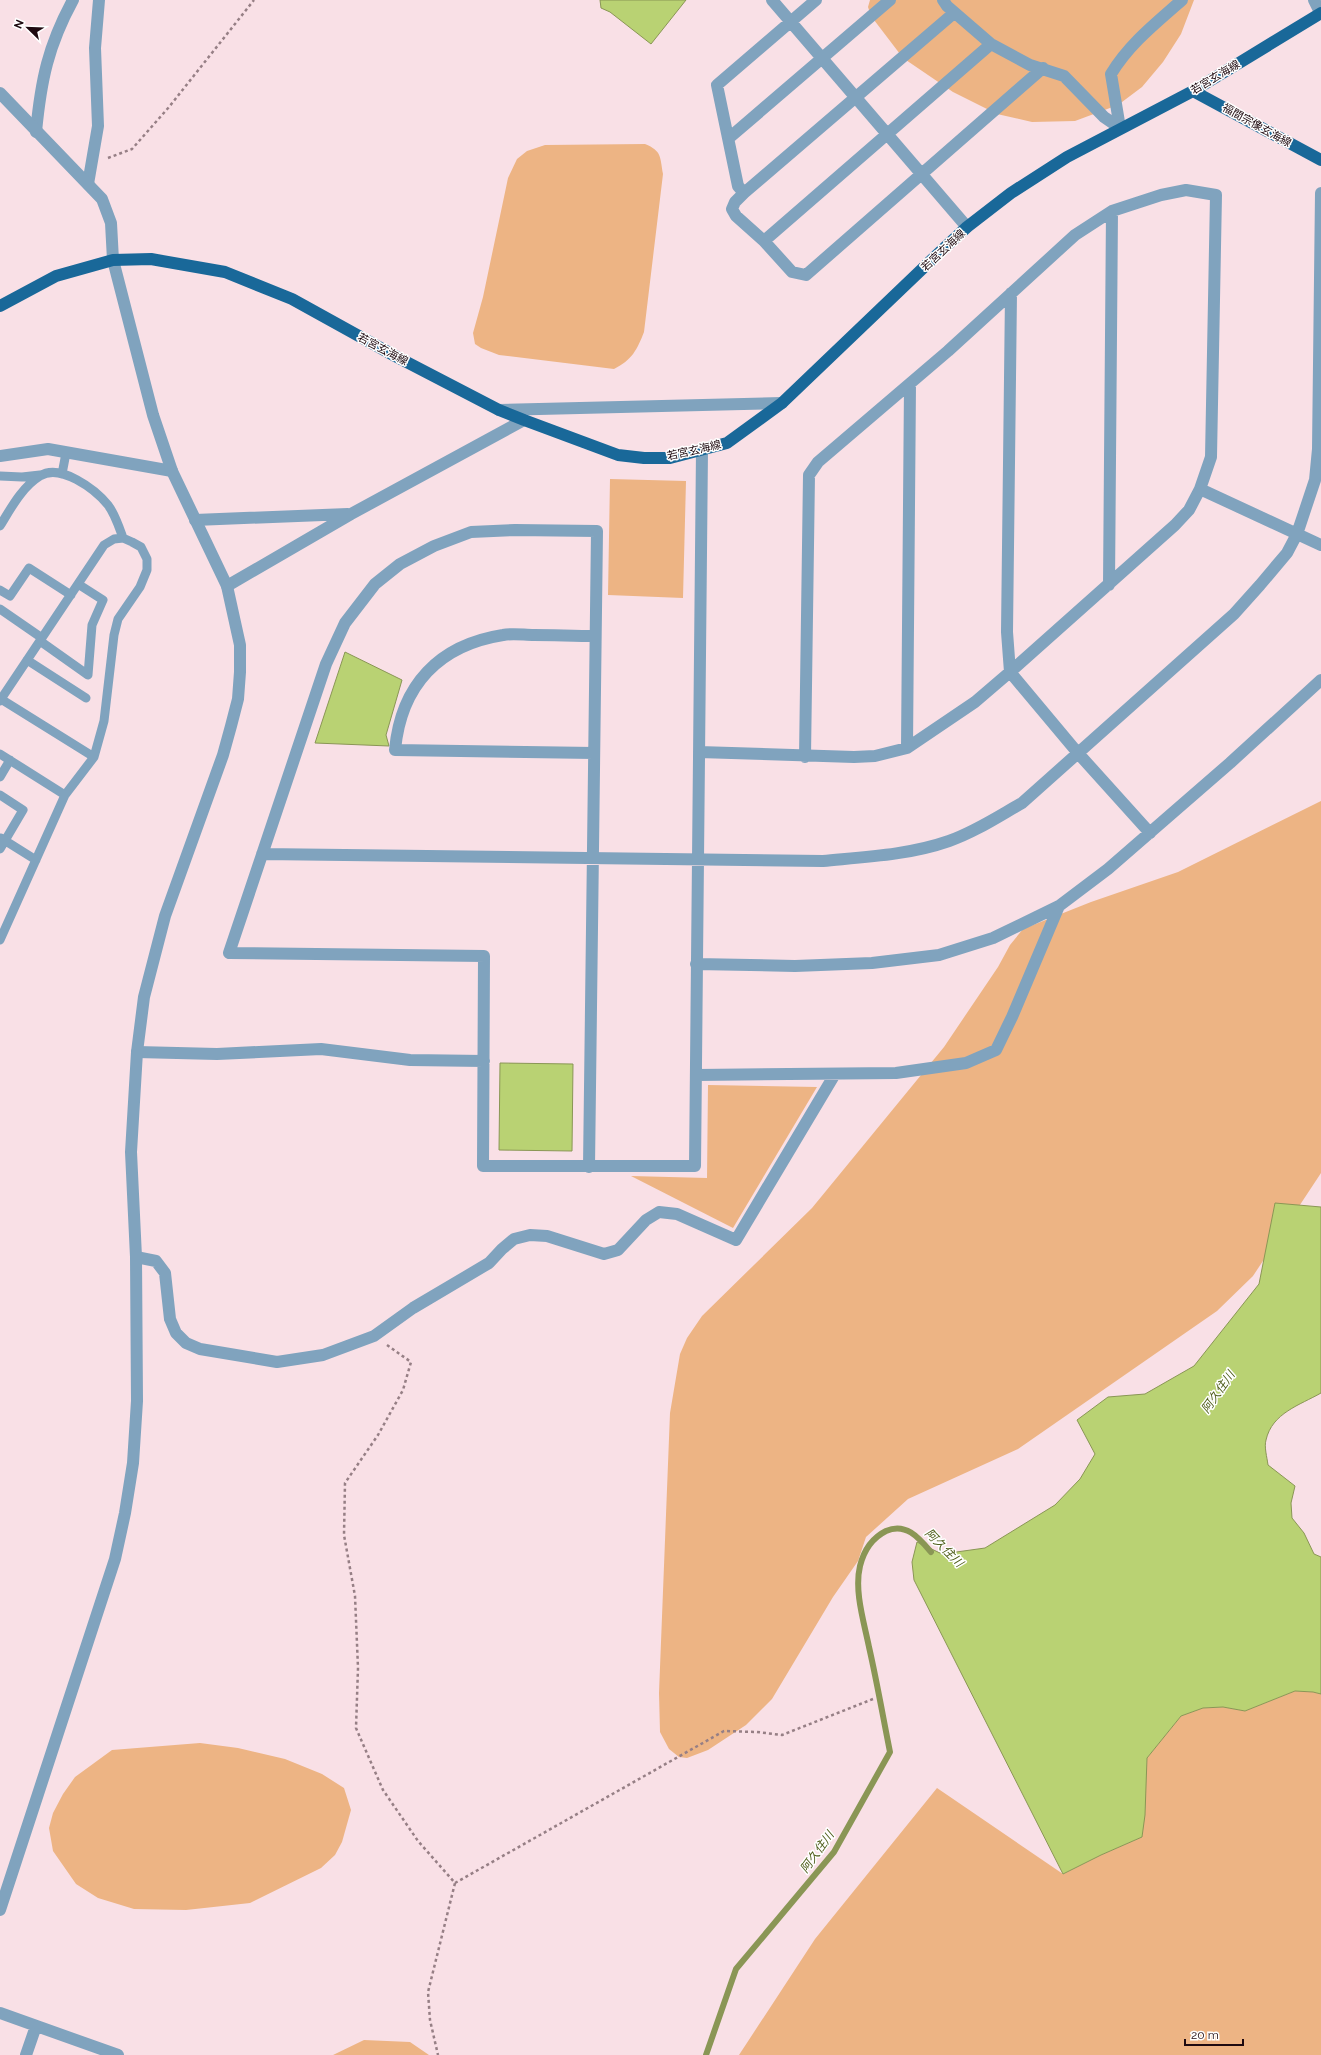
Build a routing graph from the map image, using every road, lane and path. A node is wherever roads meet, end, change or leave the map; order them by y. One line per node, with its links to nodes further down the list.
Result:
1 (74, 0): 20 (street)
2 (99, 0): 24 (street)
3 (254, 0): 24 (path)
4 (772, 0): 12 (street)
5 (816, 0): 12 (street)
6 (890, 0): 14 (street)
7 (943, 0): 10 (street)
8 (1182, 0): 19 (street)
9 (1314, 0): 11 (street)
10 (954, 13): 13 (street); 18 (street)
11 (1321, 13): 16 (main road, 若宮玄海線)
12 (790, 22): 14 (street); 22 (street)
13 (991, 44): 15 (street); 21 (street)
14 (822, 58): 18 (street); 22 (street)
15 (1043, 68): 19 (street); 25 (street)
16 (1193, 91): 19 (main road, 若宮玄海線); 23 (main road, 福間宗像玄海線)
17 (0, 93): 20 (street)
18 (855, 97): 21 (street); 27 (street)
19 (1120, 128): 30 (main road, 若宮玄海線)
20 (36, 132): 26 (street)
21 (887, 134): 25 (street); 31 (street)
22 (729, 138): 27 (street)
23 (1321, 160)
24 (91, 164): 26 (street)
25 (921, 174): 30 (street); 31 (street)
26 (88, 184): 32 (street)
27 (744, 193): 31 (street)
28 (1321, 193): 34 (street)
29 (1112, 211): 33 (street); 47 (street); 55 (street)
30 (967, 227): 37 (main road, 若宮玄海線)
31 (764, 241)
32 (113, 260): 35 (main road, 若宮玄海線); 38 (main road, 若宮玄海線); 43 (street)
33 (1012, 293): 36 (street); 63 (street)
34 (1320, 305): 51 (street)
35 (0, 306)
36 (910, 384): 67 (street); 73 (street)
37 (782, 403): 38 (street); 40 (main road, 若宮玄海線)
38 (499, 410): 39 (main road, 若宮玄海線)
39 (524, 420): 40 (main road, 若宮玄海線); 48 (street)
40 (702, 450): 68 (street)
41 (66, 453): 42 (street); 43 (street); 44 (lane)
42 (0, 456)
43 (172, 471): 49 (street)
44 (62, 474): 45 (lane); 52 (lane)
45 (41, 475): 46 (lane); 50 (lane)
46 (0, 476)
47 (1200, 489): 51 (street); 55 (street)
48 (351, 514): 49 (street); 56 (street)
49 (195, 520): 56 (street)
50 (0, 526)
51 (1297, 534): 53 (street); 69 (street)
52 (123, 538): 54 (lane); 72 (lane)
53 (1321, 545)
54 (78, 584): 58 (lane); 61 (lane)
55 (1109, 585): 63 (street)
56 (227, 586): 88 (street)
57 (0, 590): 58 (lane)
58 (71, 595): 61 (lane)
59 (0, 609): 61 (lane)
60 (595, 636): 70 (street); 70 (street); 81 (street)
61 (41, 640): 62 (lane)
62 (27, 660): 65 (lane); 66 (lane)
63 (1010, 672): 67 (street); 69 (street)
64 (1320, 683): 78 (street)
65 (86, 698)
66 (0, 700): 72 (lane)
67 (906, 748): 73 (street)
68 (699, 752): 73 (street); 83 (street)
69 (1077, 752): 78 (street); 83 (street)
70 (594, 753): 82 (street)
71 (0, 754): 74 (lane)
72 (94, 757): 77 (lane)
73 (805, 757)
74 (10, 760): 75 (lane); 77 (lane)
75 (0, 777)
76 (0, 795): 79 (lane)
77 (65, 795): 84 (lane)
78 (1150, 833): 85 (street)
79 (2, 838): 80 (lane); 84 (lane)
80 (0, 849)
81 (262, 854): 82 (street); 89 (street)
82 (592, 858): 83 (street); 92 (street)
83 (698, 859): 87 (street)
84 (36, 860): 86 (lane)
85 (1059, 906): 87 (street); 90 (street)
86 (0, 940)
87 (696, 964): 91 (street)
88 (137, 1052): 89 (street); 93 (street)
89 (484, 1061): 92 (street)
90 (836, 1074): 91 (street); 94 (street)
91 (697, 1075): 92 (street)
92 (589, 1167)
93 (136, 1257): 94 (street); 97 (street)
94 (374, 1336): 96 (path)
95 (873, 1699): 96 (path)
96 (455, 1883): 102 (path)
97 (0, 1910)
98 (0, 2013): 99 (street)
99 (36, 2026): 100 (street); 101 (street)
100 (26, 2055)
101 (118, 2055)
102 (438, 2055)

